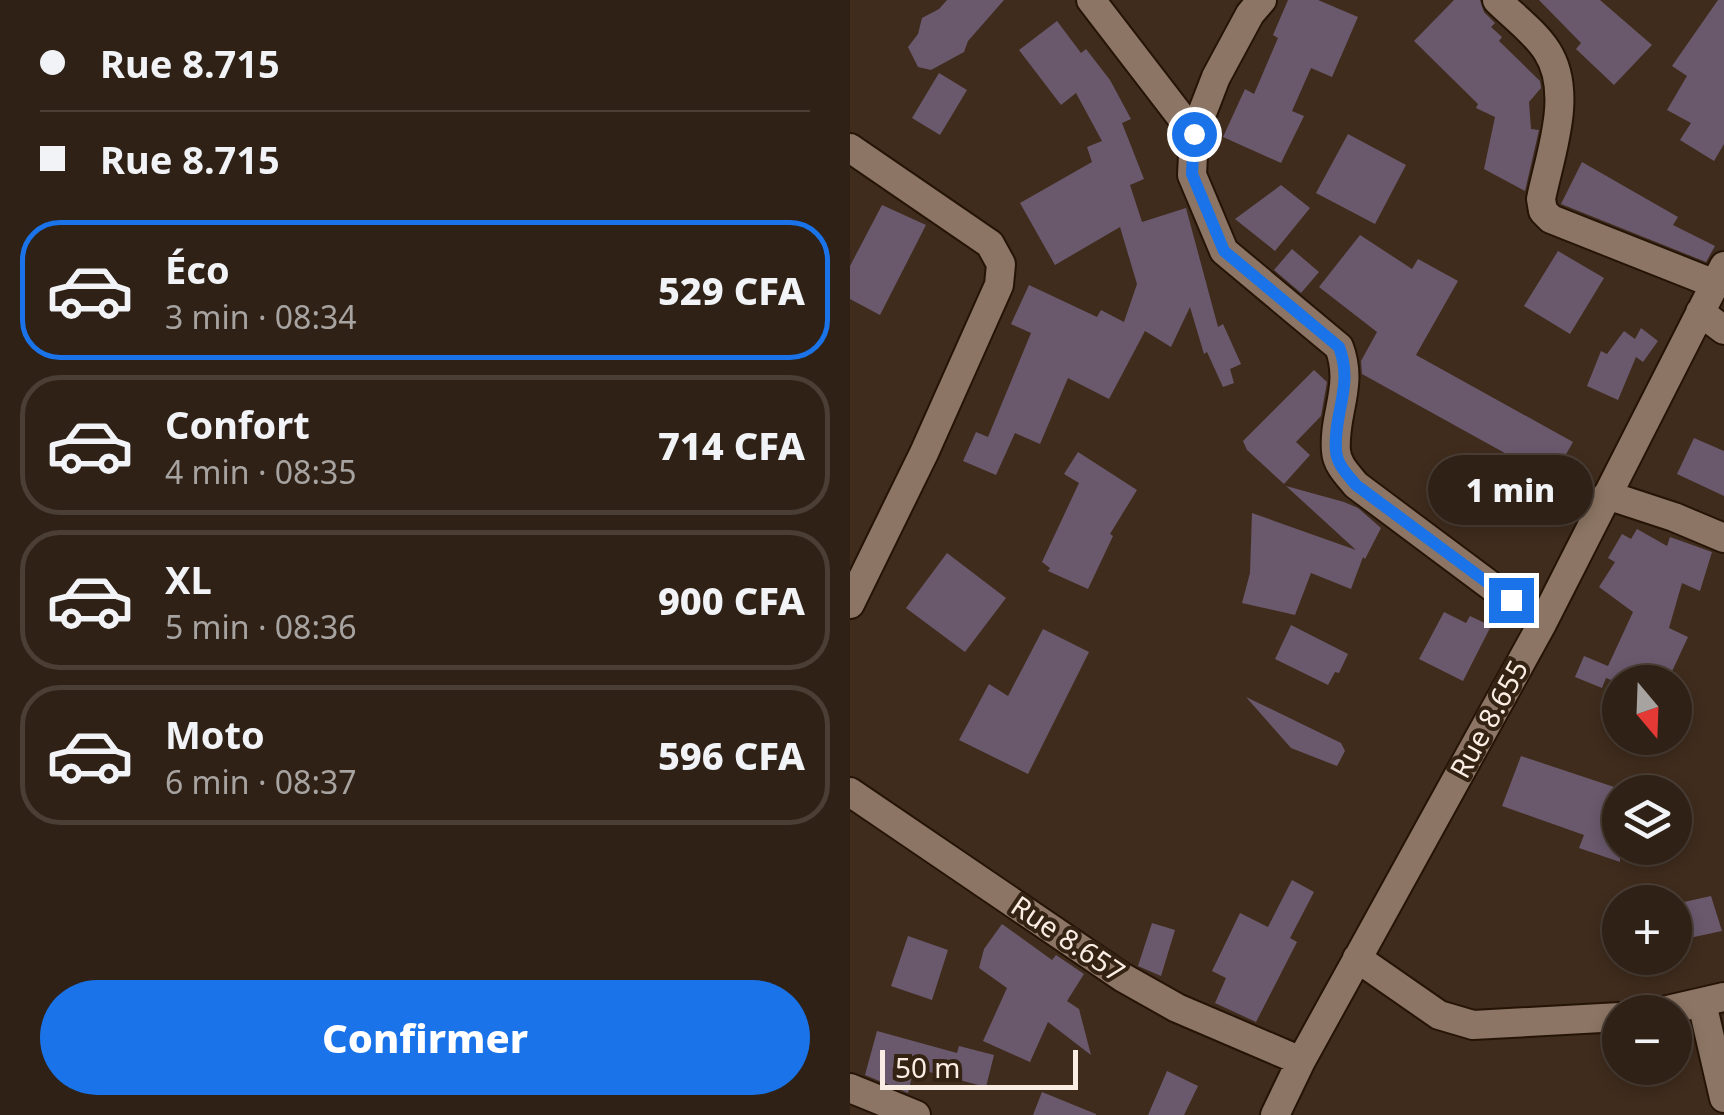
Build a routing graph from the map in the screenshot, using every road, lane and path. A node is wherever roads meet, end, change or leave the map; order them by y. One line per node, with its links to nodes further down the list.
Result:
1 (1092, 0): 4 (street)
2 (1262, 0): 4 (street)
3 (1497, 0): 6 (street)
4 (1194, 134): 12 (street)
5 (850, 148): 11 (street)
6 (1719, 275): 7 (street, Rue 8.655)
7 (1700, 312): 8 (street); 9 (street, Rue 8.655)
8 (1724, 330)
9 (1607, 495): 10 (street); 12 (street, Rue 8.655)
10 (1724, 538)
11 (850, 604)
12 (1542, 624): 14 (street, Rue 8.655)
13 (850, 792): 17 (street, Rue 8.657)
14 (1357, 958): 16 (street); 17 (street, Rue 8.655)
15 (1713, 1000): 19 (street)
16 (1602, 1018)
17 (1300, 1061): 21 (street, Rue 8.655)
18 (850, 1088): 20 (street)
19 (1724, 1098)
20 (916, 1115)
21 (1275, 1115)

